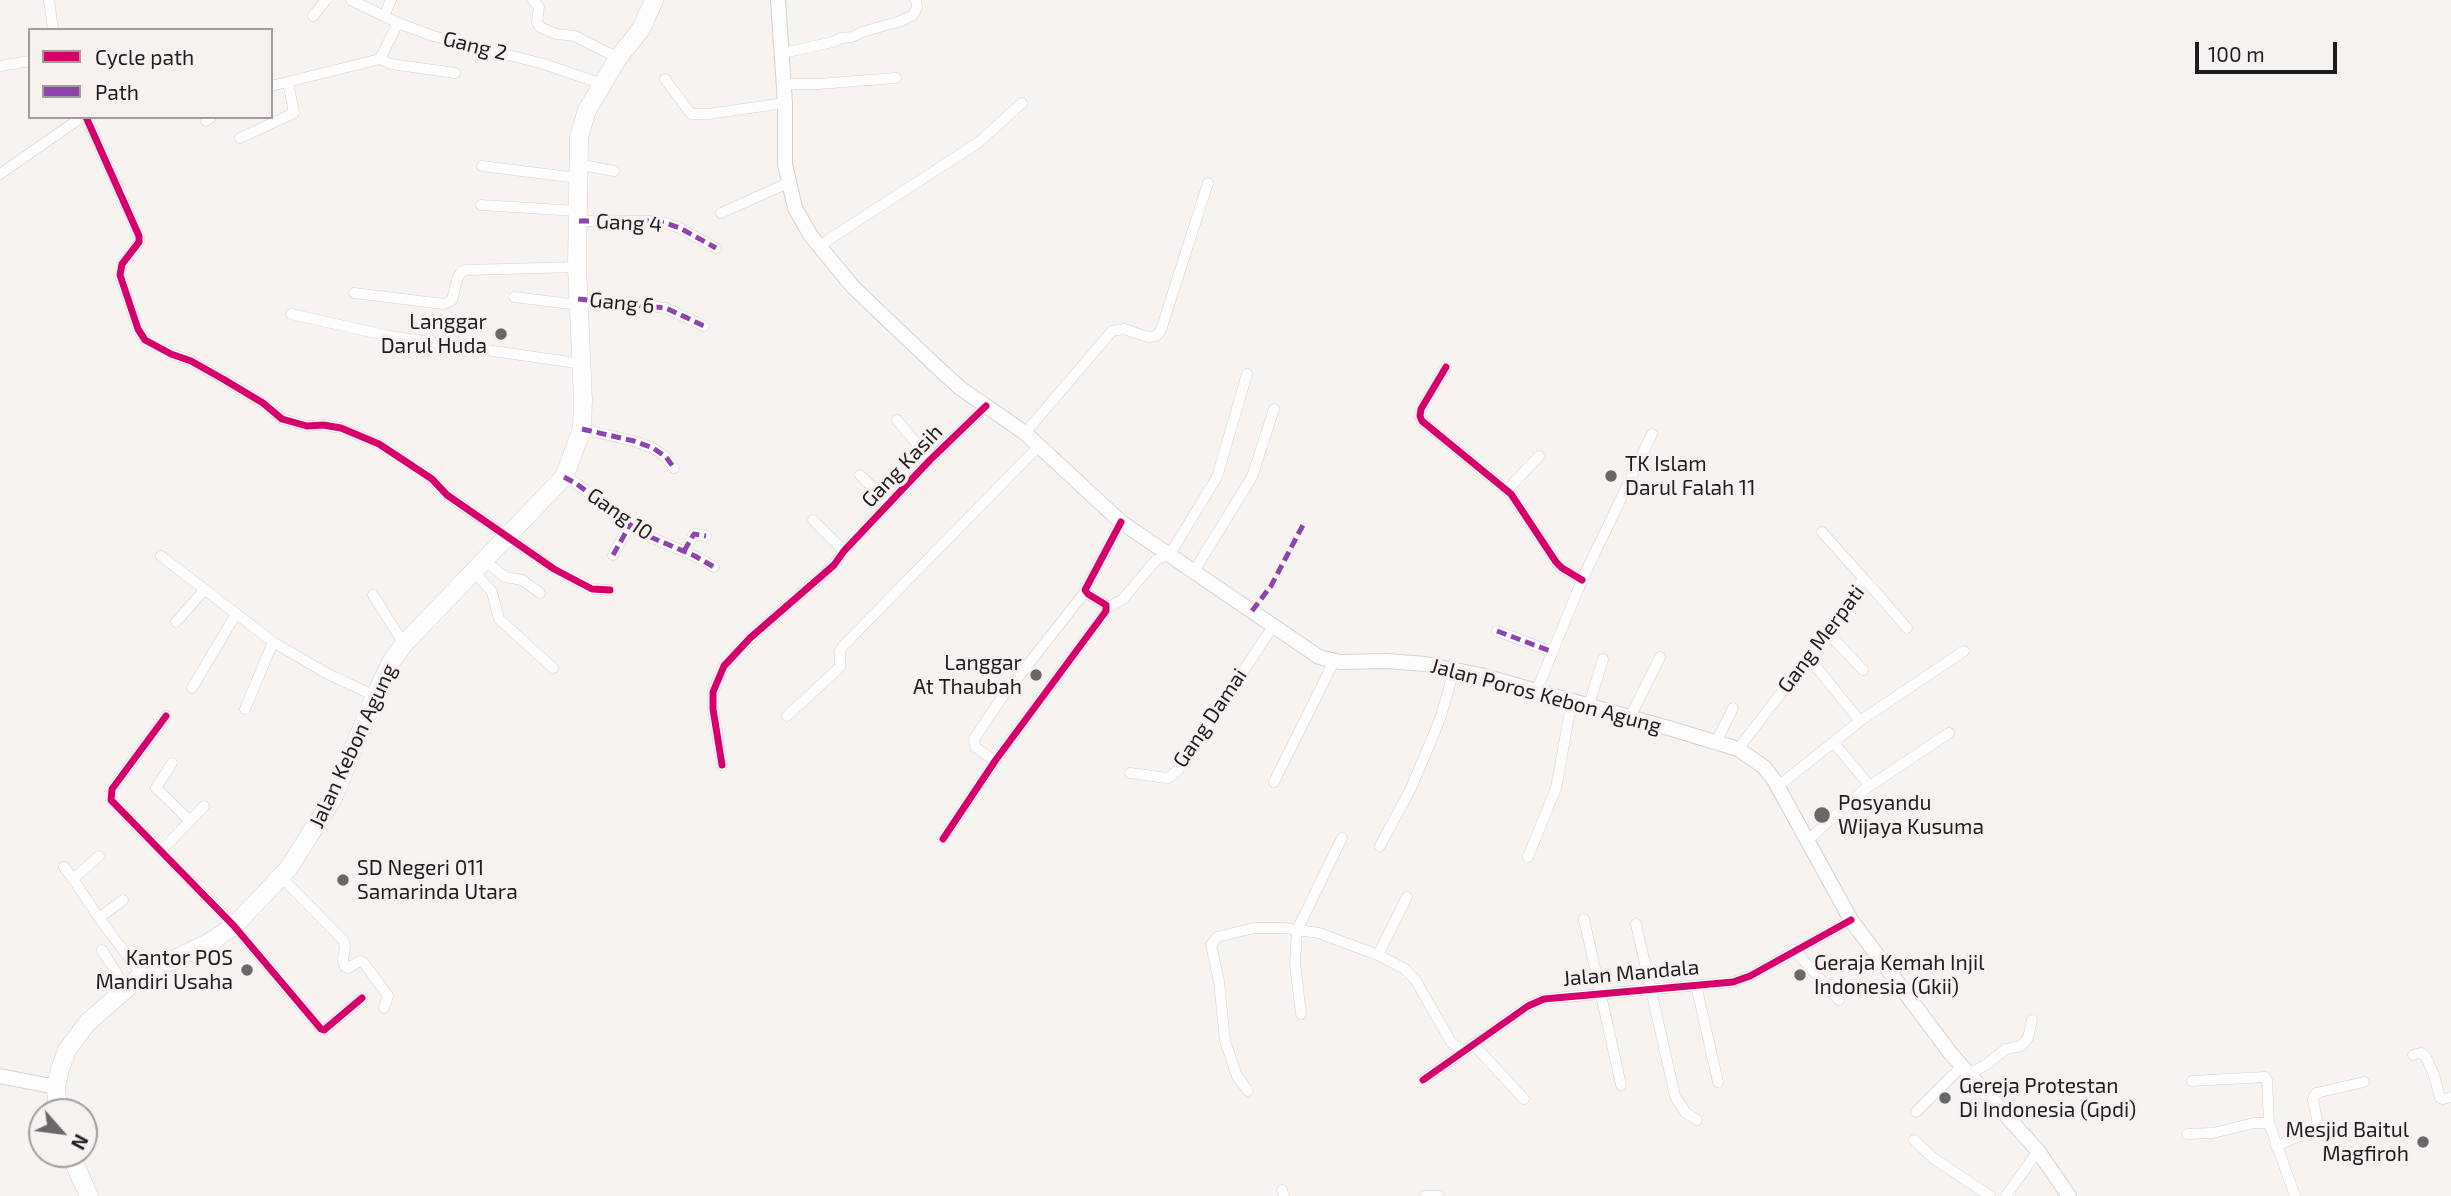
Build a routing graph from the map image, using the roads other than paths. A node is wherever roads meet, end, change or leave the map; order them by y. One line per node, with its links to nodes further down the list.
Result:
1 (49, 0): 12 (street)
2 (326, 0): 9 (street)
3 (351, 0): 10 (street, Gang 2)
4 (391, 0): 10 (street)
5 (533, 0): 14 (street)
6 (654, 0): 14 (highway, Jalan Kebon Agung)
7 (778, 0): 13 (main road, Jalan Poros Kebon Agung)
8 (916, 0): 13 (street)
9 (313, 16)
10 (384, 16): 11 (street, Gang 2)
11 (398, 23): 15 (street); 22 (street, Gang 2)
12 (53, 28)
13 (783, 53): 23 (main road, Jalan Poros Kebon Agung)
14 (618, 58): 22 (highway, Jalan Kebon Agung)
15 (380, 59): 18 (street); 21 (street)
16 (28, 61): 17 (street)
17 (0, 66)
18 (455, 73)
19 (897, 78): 23 (street)
20 (665, 79): 25 (street)
21 (288, 82): 24 (street); 29 (street)
22 (602, 84): 31 (highway, Jalan Kebon Agung)
23 (784, 84): 25 (main road, Jalan Poros Kebon Agung)
24 (273, 86)
25 (785, 103): 34 (main road, Jalan Poros Kebon Agung)
26 (1022, 103): 39 (street)
27 (81, 119): 33 (street)
28 (85, 119): 69 (street)
29 (240, 138)
30 (482, 166): 31 (street)
31 (577, 171): 32 (street); 38 (highway, Jalan Kebon Agung)
32 (614, 171)
33 (0, 174)
34 (788, 183): 37 (street); 39 (main road, Jalan Poros Kebon Agung)
35 (1208, 183): 54 (street)
36 (481, 205): 38 (street, Gang 4)
37 (721, 213)
38 (578, 216): 40 (street, Gang 4); 41 (highway, Jalan Kebon Agung)
39 (819, 246): 50 (main road, Jalan Poros Kebon Agung)
40 (716, 248)
41 (577, 267): 42 (street); 44 (highway, Jalan Kebon Agung)
42 (354, 293)
43 (514, 297): 44 (street, Gang 6)
44 (578, 302): 46 (street, Gang 6); 47 (highway, Jalan Kebon Agung)
45 (291, 314): 47 (street)
46 (704, 326)
47 (583, 364): 53 (highway, Jalan Kebon Agung)
48 (1446, 367): 62 (street)
49 (1247, 374): 74 (street)
50 (986, 407): 54 (main road, Jalan Poros Kebon Agung); 58 (street, Gang Kasih)
51 (1274, 409): 77 (street)
52 (897, 420): 58 (street)
53 (582, 429): 59 (street); 61 (highway, Jalan Kebon Agung)
54 (1025, 433): 56 (main road, Jalan Poros Kebon Agung)
55 (1652, 434): 79 (street)
56 (1039, 446): 65 (main road, Jalan Poros Kebon Agung); 111 (street)
57 (1539, 456): 62 (street)
58 (930, 460): 63 (street, Gang Kasih)
59 (674, 468)
60 (860, 475): 63 (street)
61 (564, 477): 66 (street, Gang 10); 69 (highway, Jalan Kebon Agung)
62 (1507, 490): 79 (street)
63 (889, 503): 71 (street, Gang Kasih)
64 (813, 520): 71 (street)
65 (1121, 522): 74 (main road, Jalan Poros Kebon Agung); 82 (street)
66 (630, 525): 70 (street, Gang 10); 73 (street)
67 (1822, 532): 78 (street)
68 (706, 536): 70 (street)
69 (507, 537): 75 (highway, Jalan Kebon Agung); 81 (street)
70 (684, 551): 76 (street, Gang 10)
71 (845, 551): 120 (street, Gang Kasih)
72 (161, 555): 80 (street)
73 (613, 555)
74 (1170, 555): 77 (main road, Jalan Poros Kebon Agung); 85 (street)
75 (478, 565): 83 (street); 93 (highway, Jalan Kebon Agung); 100 (street)
76 (714, 567)
77 (1194, 571): 88 (main road, Jalan Poros Kebon Agung)
78 (1864, 579): 89 (street, Gang Merpati); 91 (street, Gang Merpati)
79 (1582, 580): 95 (street)
80 (205, 589): 86 (street); 87 (street)
81 (610, 590)
82 (1085, 592): 85 (street); 118 (street)
83 (540, 593)
84 (373, 595): 93 (street)
85 (1107, 608): 118 (street)
86 (236, 614): 92 (street); 103 (street)
87 (176, 622)
88 (1273, 625): 99 (main road, Jalan Poros Kebon Agung); 121 (street, Gang Damai)
89 (1907, 628)
90 (1497, 631): 95 (street)
91 (1828, 633): 97 (street, Gang Merpati); 102 (street)
92 (273, 642): 105 (street); 109 (street)
93 (404, 644): 105 (highway, Jalan Kebon Agung)
94 (1964, 651): 113 (street)
95 (1553, 652): 104 (street)
96 (1660, 657): 112 (street)
97 (1809, 658): 113 (street); 117 (street, Gang Merpati)
98 (1603, 659): 107 (street)
99 (1334, 661): 101 (main road, Jalan Poros Kebon Agung); 122 (street)
100 (553, 668)
101 (1454, 670): 104 (main road, Jalan Poros Kebon Agung); 130 (street)
102 (1863, 670)
103 (192, 688)
104 (1537, 690): 106 (main road, Jalan Poros Kebon Agung)
105 (375, 696): 135 (highway, Jalan Kebon Agung)
106 (1572, 700): 107 (main road, Jalan Poros Kebon Agung); 133 (street)
107 (1589, 705): 112 (main road, Jalan Poros Kebon Agung)
108 (1732, 708): 116 (street)
109 (245, 709)
110 (166, 716): 131 (street)
111 (787, 716)
112 (1630, 717): 116 (main road, Jalan Poros Kebon Agung)
113 (1860, 721): 115 (street)
114 (1949, 733): 123 (street)
115 (1833, 742): 123 (street); 124 (street)
116 (1715, 744): 117 (main road, Jalan Poros Kebon Agung)
117 (1738, 749): 124 (main road, Jalan Poros Kebon Agung)
118 (995, 761): 128 (street)
119 (172, 764): 126 (street)
120 (722, 765)
121 (1130, 773)
122 (1274, 782)
123 (1870, 786): 129 (street)
124 (1777, 787): 129 (main road, Jalan Poros Kebon Agung)
125 (204, 806): 126 (street)
126 (190, 821): 131 (street)
127 (1342, 838): 144 (street)
128 (943, 839)
129 (1807, 841): 141 (main road, Jalan Poros Kebon Agung)
130 (1380, 846)
131 (161, 851): 143 (street)
132 (99, 856): 136 (street)
133 (1528, 857)
134 (64, 867): 136 (street)
135 (281, 877): 143 (highway, Jalan Kebon Agung); 155 (street)
136 (73, 878): 139 (street)
137 (1407, 897): 147 (street)
138 (123, 900): 139 (street)
139 (99, 918): 148 (street)
140 (1584, 919): 152 (street)
141 (1852, 920): 146 (street, Jalan Mandala); 161 (main road, Jalan Poros Kebon Agung)
142 (1636, 924): 151 (street)
143 (234, 926): 148 (highway, Jalan Kebon Agung); 153 (street)
144 (1297, 930): 147 (street); 156 (street); 169 (street)
145 (102, 950): 150 (street)
146 (1794, 950): 149 (street, Jalan Mandala); 154 (street)
147 (1378, 955): 159 (street)
148 (142, 975): 150 (highway, Jalan Kebon Agung)
149 (1696, 985): 151 (street, Jalan Mandala); 165 (street)
150 (125, 987): 168 (highway, Jalan Kebon Agung)
151 (1652, 988): 152 (street, Jalan Mandala); 174 (street)
152 (1601, 994): 158 (street, Jalan Mandala); 167 (street)
153 (362, 998)
154 (1839, 1000)
155 (384, 1007)
156 (1301, 1014)
157 (2032, 1020): 161 (street)
158 (1474, 1045): 159 (street, Jalan Mandala); 172 (street)
159 (1464, 1052): 163 (street, Jalan Mandala)
160 (2413, 1055): 170 (street)
161 (1965, 1070): 173 (street); 179 (main road, Jalan Poros Kebon Agung)
162 (0, 1076): 168 (main road)
163 (1423, 1080)
164 (2192, 1081): 175 (street)
165 (1718, 1082)
166 (2364, 1082): 178 (street)
167 (1621, 1086)
168 (56, 1087): 171 (highway)
169 (1248, 1091)
170 (2451, 1097)
171 (57, 1098)
172 (1524, 1099)
173 (1916, 1112)
174 (1697, 1120)
175 (2269, 1123): 176 (street); 178 (street)
176 (2187, 1134)
177 (1914, 1140): 184 (street)
178 (2276, 1146): 187 (street)
179 (2038, 1151): 185 (street); 186 (main road, Jalan Poros Kebon Agung)
180 (76, 1168): 181 (highway)
181 (89, 1196)
182 (1425, 1196): 183 (street)
183 (1439, 1196)
184 (1990, 1196)
185 (2006, 1196)
186 (2069, 1196)
187 (2295, 1196)

